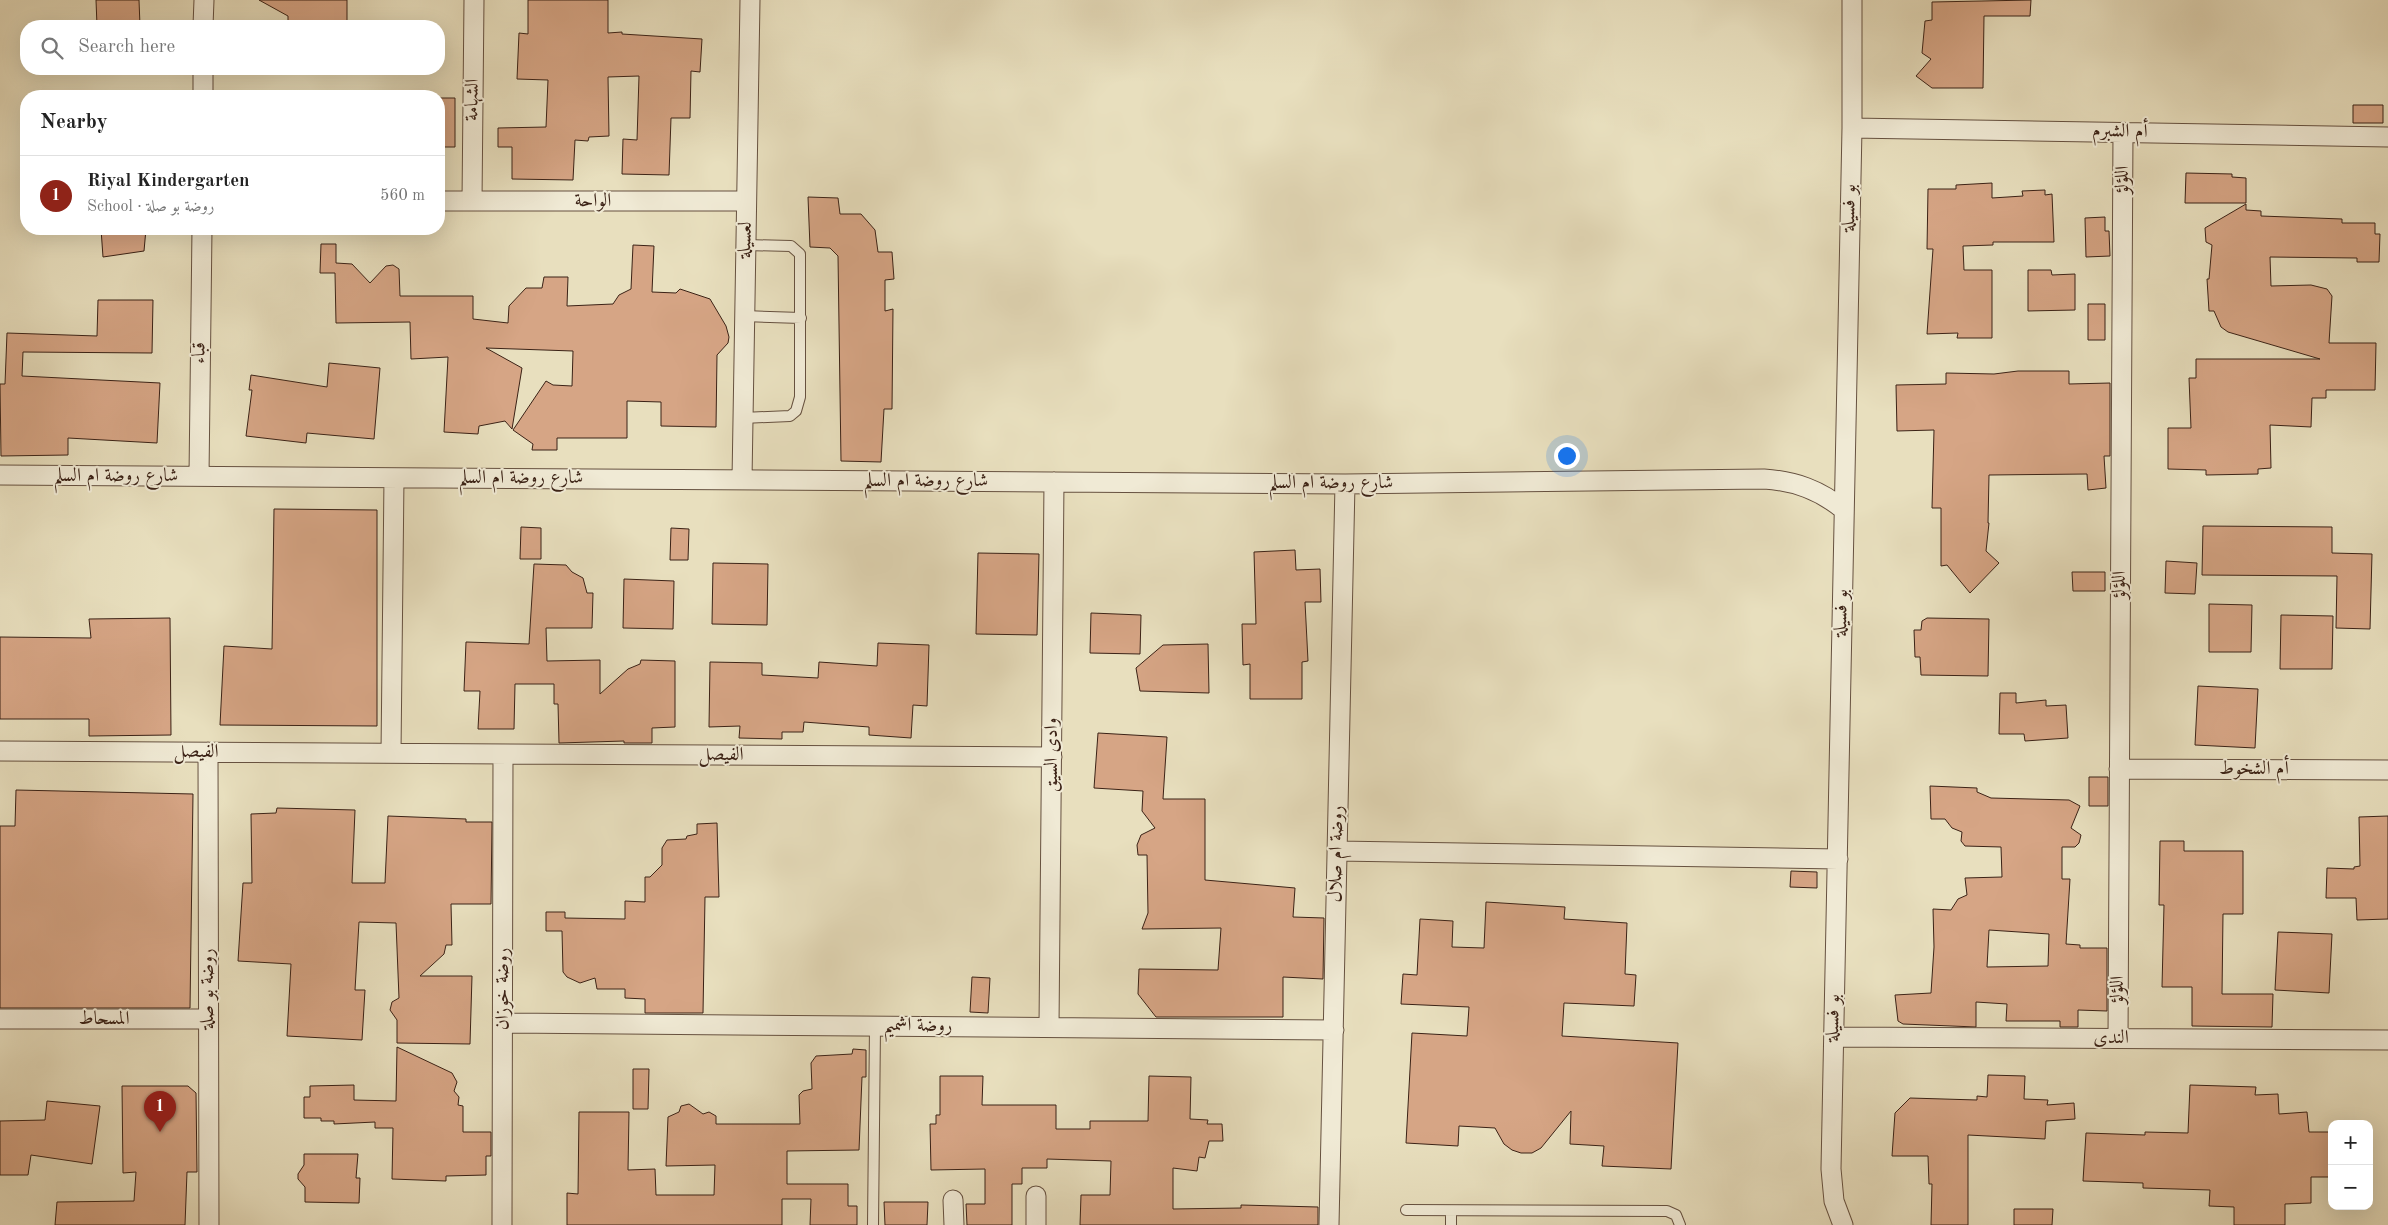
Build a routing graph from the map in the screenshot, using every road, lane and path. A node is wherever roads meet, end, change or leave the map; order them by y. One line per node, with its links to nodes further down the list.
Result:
1 (204, 0): 5 (street)
2 (474, 0): 12 (street, الشهامة)
3 (750, 0): 13 (street, لعسيلة)
4 (1852, 0): 8 (street, بو فسيلة)
5 (204, 20)
6 (203, 75): 7 (street)
7 (203, 90)
8 (1852, 128): 9 (street, أم الشبرم); 25 (street, بو فسيلة)
9 (2123, 132): 10 (street, أم الشبرم); 31 (street, اللؤلؤ)
10 (2388, 137)
11 (445, 200): 12 (street, الواحة)
12 (472, 201): 13 (street, الواحة)
13 (746, 202): 15 (street, لعسيلة)
14 (202, 235): 20 (street, قباء)
15 (746, 245): 16 (street, لعسيلة); 17 (lane)
16 (744, 316): 17 (lane); 18 (street, لعسيلة)
17 (801, 318): 18 (lane)
18 (743, 418): 22 (street, لعسيلة)
19 (0, 475): 20 (street, شارع روضة ام السلم)
20 (199, 476): 21 (street, شارع روضة ام السلم)
21 (394, 478): 22 (street, شارع روضة ام السلم); 28 (street)
22 (742, 480): 23 (street, شارع روضة ام السلم)
23 (1054, 482): 24 (street, شارع روضة ام السلم); 30 (street, وادى السيق)
24 (1345, 484): 25 (street, شارع روضة ام السلم); 33 (street, روضة ام صلال)
25 (1844, 510): 34 (street, بو فسيلة)
26 (0, 751): 27 (street, الفيصل)
27 (208, 752): 28 (street, الفيصل); 36 (street, روضة بو صلة)
28 (391, 753): 29 (street, الفيصل)
29 (503, 754): 30 (street, الفيصل); 37 (street, روضة خوزان)
30 (1052, 757): 39 (street, وادى السيق)
31 (2119, 768): 32 (street, أم الشخوط); 42 (street, اللؤلؤ)
32 (2388, 770)
33 (1337, 852): 34 (street); 40 (street, روضة ام صلال)
34 (1838, 859): 41 (street, بو فسيلة)
35 (0, 1018): 36 (street, المسحاط)
36 (208, 1019): 48 (street, روضة بو صلة)
37 (502, 1023): 38 (street, روضة اشميم); 49 (street, روضة خوزان)
38 (875, 1026): 39 (street, روضة اشميم); 50 (lane)
39 (1050, 1028): 40 (street, روضة اشميم)
40 (1334, 1030): 53 (street, روضة ام صلال)
41 (1834, 1037): 42 (street, الندى); 56 (street, بو فسيلة)
42 (2118, 1038): 43 (street, الندى)
43 (2388, 1040)
44 (1036, 1196): 52 (street)
45 (953, 1200): 51 (street)
46 (1406, 1210): 47 (lane)
47 (1451, 1211): 54 (lane); 55 (lane)
48 (209, 1225)
49 (502, 1225)
50 (873, 1225)
51 (954, 1225)
52 (1036, 1225)
53 (1329, 1225)
54 (1451, 1225)
55 (1680, 1225)
56 (1843, 1225)

